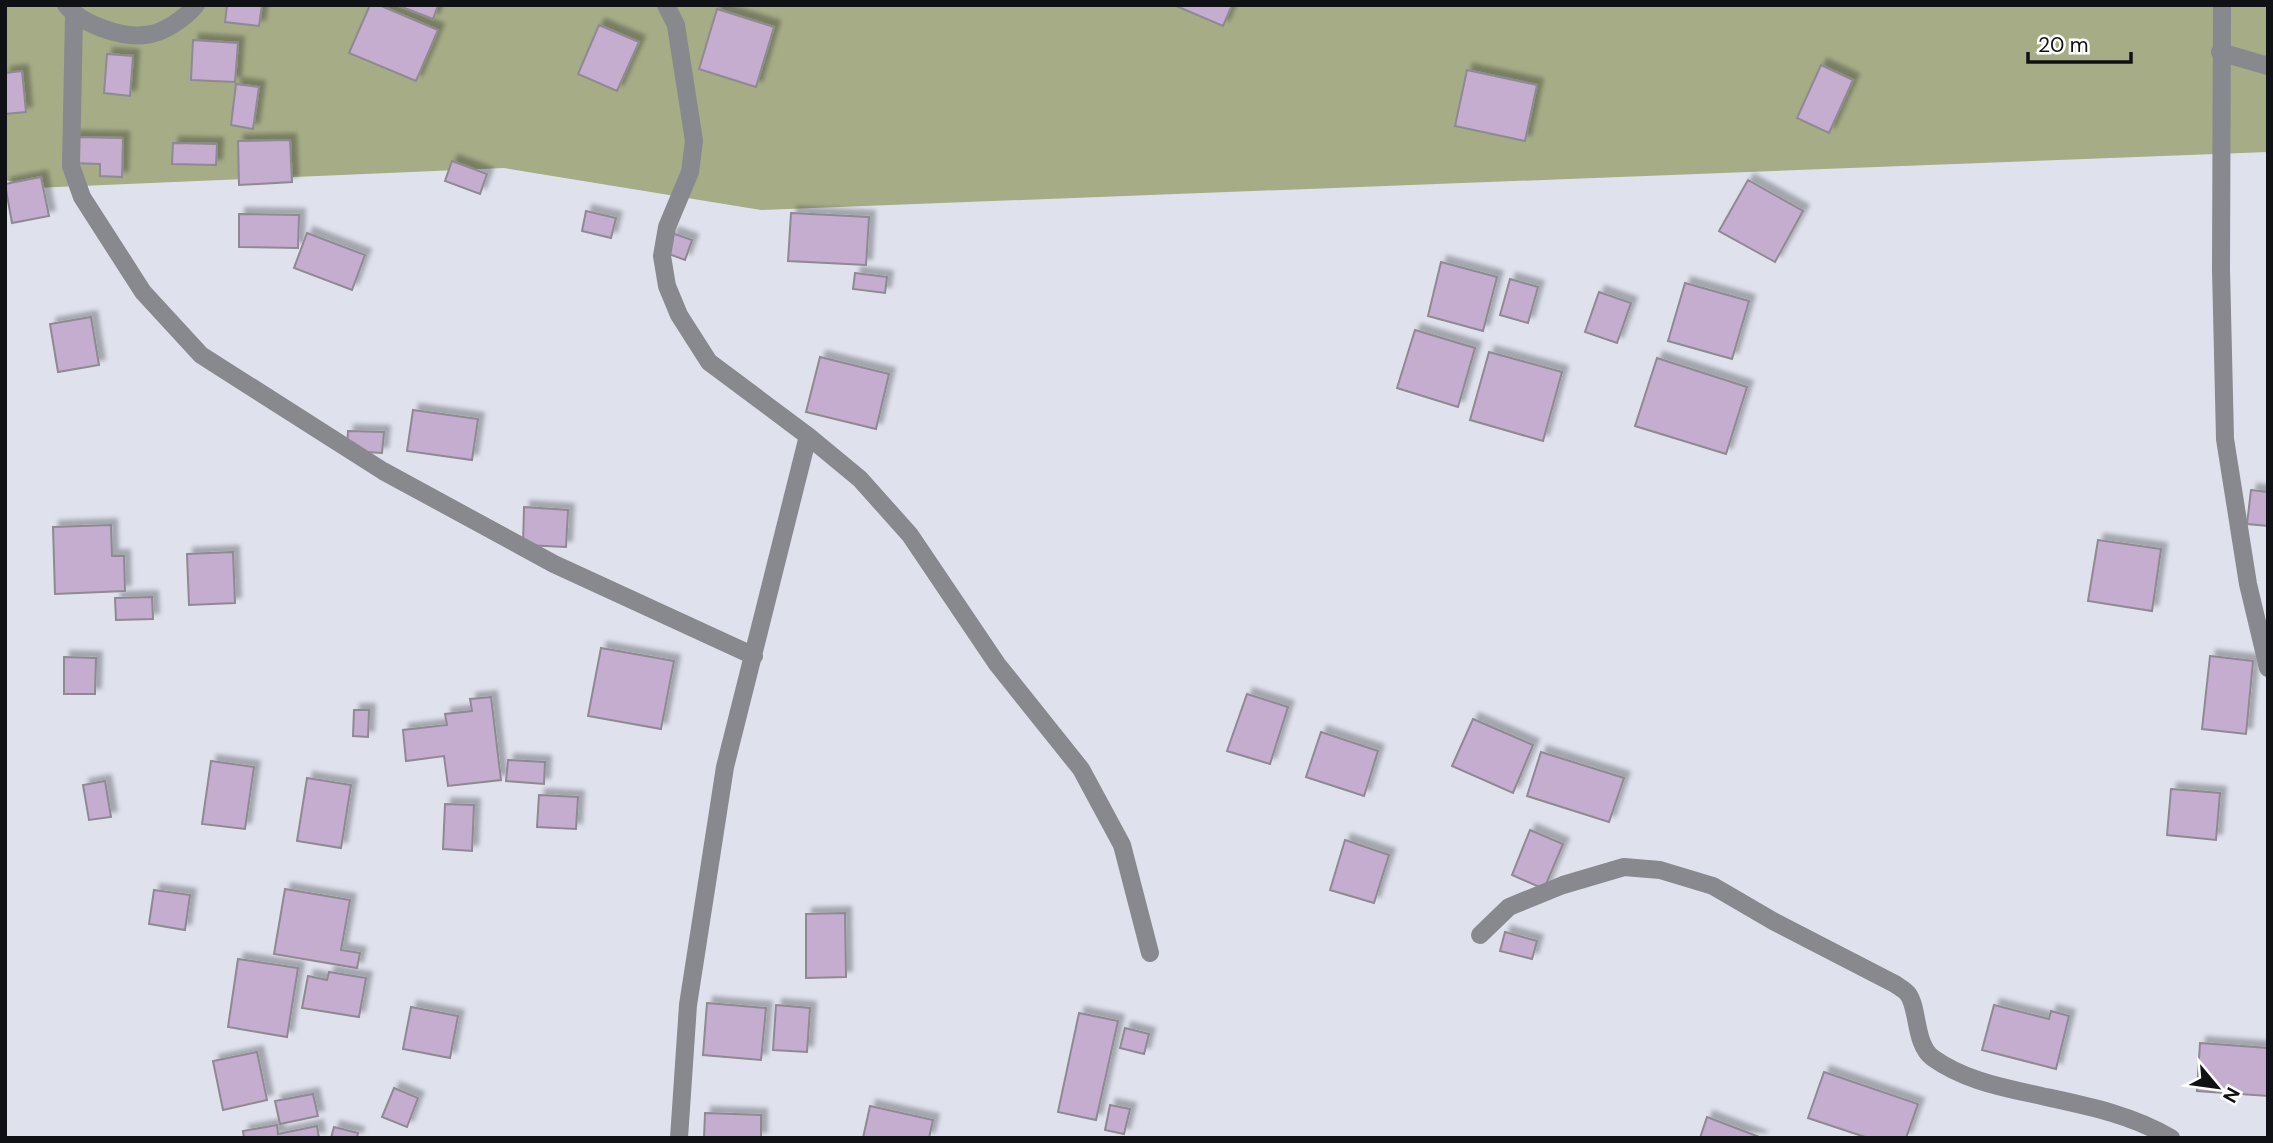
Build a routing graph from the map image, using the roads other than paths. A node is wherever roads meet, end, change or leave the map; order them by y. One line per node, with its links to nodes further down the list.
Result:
1 (196, 5): 4 (street)
2 (666, 5): 7 (street)
3 (2222, 5): 5 (street)
4 (70, 11): 8 (street)
5 (2220, 52): 6 (street); 9 (street)
6 (2268, 66)
7 (808, 436): 8 (street); 11 (street)
8 (754, 656): 12 (street)
9 (2268, 668)
10 (1480, 935): 13 (street)
11 (1150, 953)
12 (679, 1138)
13 (2171, 1138)

